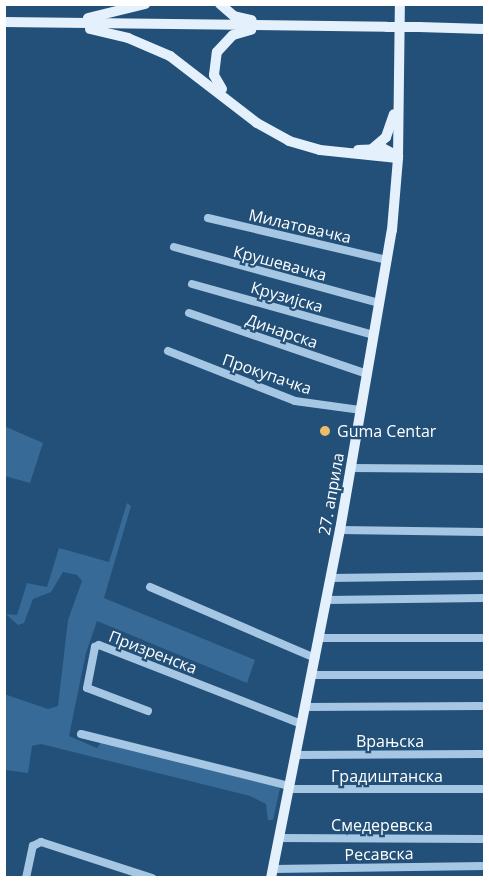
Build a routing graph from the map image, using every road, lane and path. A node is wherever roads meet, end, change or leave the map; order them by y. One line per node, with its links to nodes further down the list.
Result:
1 (145, 4): 5 (main road)
2 (220, 4): 6 (main road)
3 (400, 4): 9 (main road, 27. априла)
4 (4, 22): 5 (main road)
5 (58, 23): 6 (main road); 8 (main road)
6 (272, 25): 7 (main road, bridge); 8 (main road)
7 (484, 29)
8 (229, 100): 11 (main road)
9 (399, 104): 10 (main road); 12 (main road, 27. априла)
10 (373, 148): 11 (main road); 12 (main road)
11 (346, 153): 12 (main road)
12 (398, 157): 15 (main road, 27. априла)
13 (208, 218): 15 (street, Милатовачка)
14 (174, 248): 17 (street, Крушевачка)
15 (387, 260): 17 (main road, 27. априла)
16 (192, 284): 19 (street, Крузијска)
17 (379, 303): 19 (main road, 27. априла)
18 (189, 313): 21 (street, Динарска)
19 (374, 335): 21 (main road, 27. априла)
20 (168, 351): 22 (street, Прокупачка)
21 (367, 374): 22 (main road, 27. априла)
22 (361, 410): 23 (main road, 27. априла)
23 (351, 468): 24 (street); 25 (main road, 27. априла)
24 (484, 469)
25 (340, 530): 26 (street); 28 (main road, 27. априла)
26 (484, 532)
27 (484, 576): 28 (street)
28 (330, 578): 31 (main road, 27. априла)
29 (150, 587): 34 (street)
30 (484, 598): 31 (street)
31 (326, 600): 32 (main road, 27. априла)
32 (319, 638): 33 (street); 34 (main road, 27. априла)
33 (484, 638)
34 (315, 658): 35 (main road, 27. априла)
35 (311, 675): 36 (street); 38 (main road, 27. априла)
36 (484, 675)
37 (484, 706): 38 (street)
38 (305, 707): 40 (main road, 27. априла)
39 (148, 711): 40 (street, Призренска)
40 (302, 724): 43 (main road, 27. априла)
41 (81, 734): 44 (street, Градиштанска)
42 (484, 754): 43 (street, Врањска)
43 (296, 755): 44 (main road, 27. априла)
44 (289, 787): 45 (street, Градиштанска); 46 (main road, 27. априла)
45 (484, 789)
46 (279, 838): 47 (street, Смедеревска); 49 (main road, 27. априла)
47 (484, 838)
48 (484, 866): 49 (street, Ресавска)
49 (272, 873)
50 (26, 878): 51 (street)
51 (152, 878)

